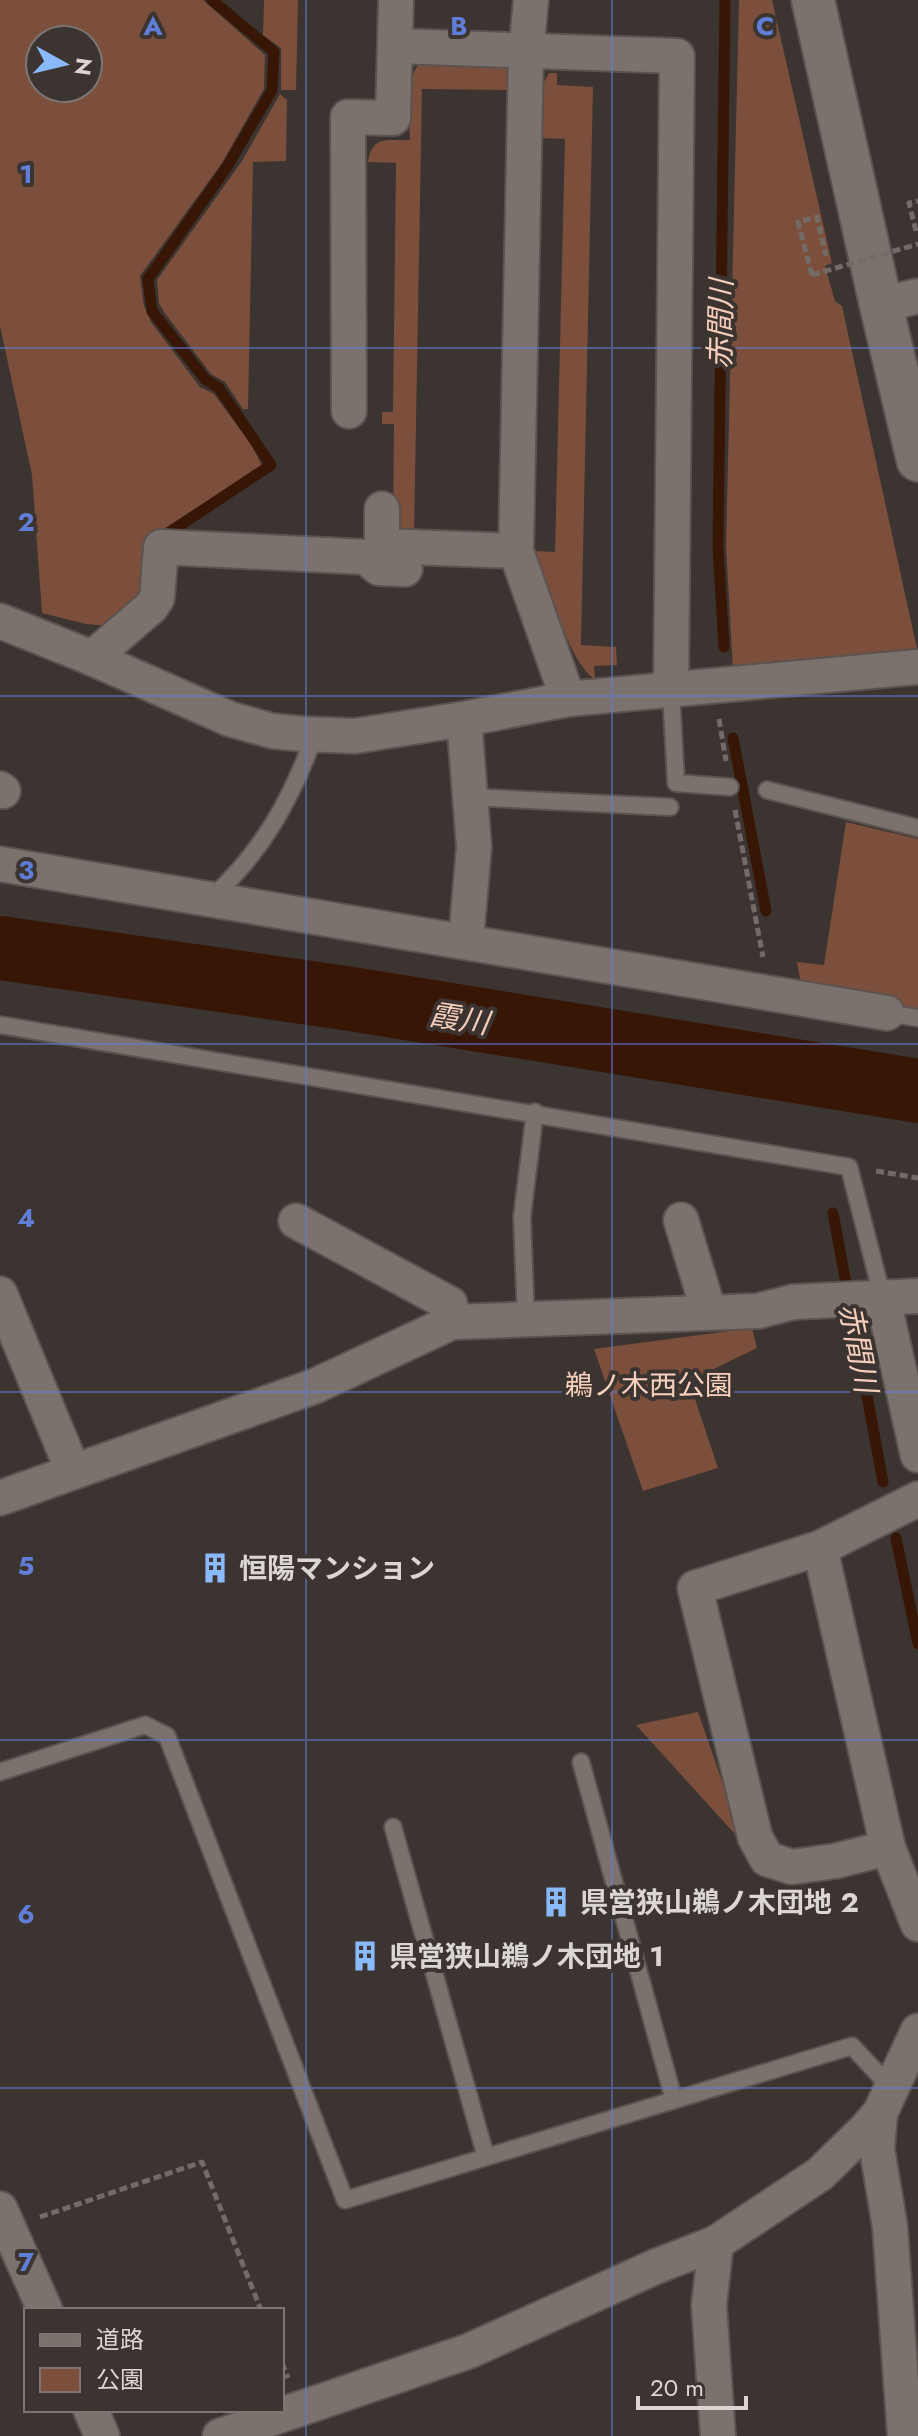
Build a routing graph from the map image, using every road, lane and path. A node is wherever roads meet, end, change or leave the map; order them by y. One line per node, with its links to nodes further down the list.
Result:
1 (396, 0): 4 (street)
2 (531, 0): 5 (street)
3 (813, 0): 10 (street)
4 (395, 46): 5 (street); 11 (street)
5 (526, 52): 14 (street); 20 (street)
6 (918, 201): 7 (path)
7 (916, 231)
8 (918, 244): 9 (path, bridge)
9 (826, 256)
10 (899, 300): 12 (street)
11 (349, 411)
12 (918, 460)
13 (382, 509): 14 (street)
14 (516, 551): 21 (street)
15 (405, 569): 17 (street)
16 (0, 621): 17 (street)
17 (92, 658): 23 (street)
18 (918, 667): 19 (street)
19 (713, 687): 20 (street); 24 (path)
20 (671, 691): 21 (street); 24 (lane)
21 (568, 699): 22 (street)
22 (464, 719): 23 (street); 26 (street)
23 (315, 734): 30 (lane)
24 (730, 787): 32 (path)
25 (767, 790): 28 (lane)
26 (470, 797): 27 (lane); 31 (street)
27 (670, 807)
28 (918, 828)
29 (0, 864): 30 (street)
30 (210, 899): 31 (street)
31 (466, 940): 32 (street)
32 (770, 992): 33 (street)
33 (903, 1015)
34 (0, 1025): 35 (lane)
35 (535, 1112): 36 (lane); 44 (lane)
36 (849, 1167): 37 (path); 42 (lane)
37 (918, 1178)
38 (681, 1220): 43 (street)
39 (296, 1221): 45 (street)
40 (0, 1294): 47 (street)
41 (918, 1296): 42 (street)
42 (883, 1299): 43 (street); 46 (street)
43 (709, 1312): 44 (street)
44 (526, 1320): 45 (street)
45 (452, 1322): 47 (street)
46 (918, 1455)
47 (73, 1471): 48 (street)
48 (0, 1498)
49 (918, 1499): 50 (street)
50 (820, 1548): 54 (street); 54 (street)
51 (581, 1762): 57 (lane)
52 (0, 1772): 59 (lane)
53 (393, 1827): 59 (lane)
54 (888, 1848): 55 (street)
55 (918, 1924)
56 (916, 2039): 58 (street)
57 (674, 2100): 58 (lane); 59 (lane)
58 (885, 2101): 61 (street); 68 (street)
59 (486, 2157)
60 (4, 2218): 62 (street); 63 (path)
61 (716, 2243): 66 (street); 67 (street)
62 (44, 2308)
63 (260, 2308)
64 (92, 2412): 65 (street)
65 (102, 2436)
66 (220, 2436)
67 (718, 2436)
68 (905, 2436)

